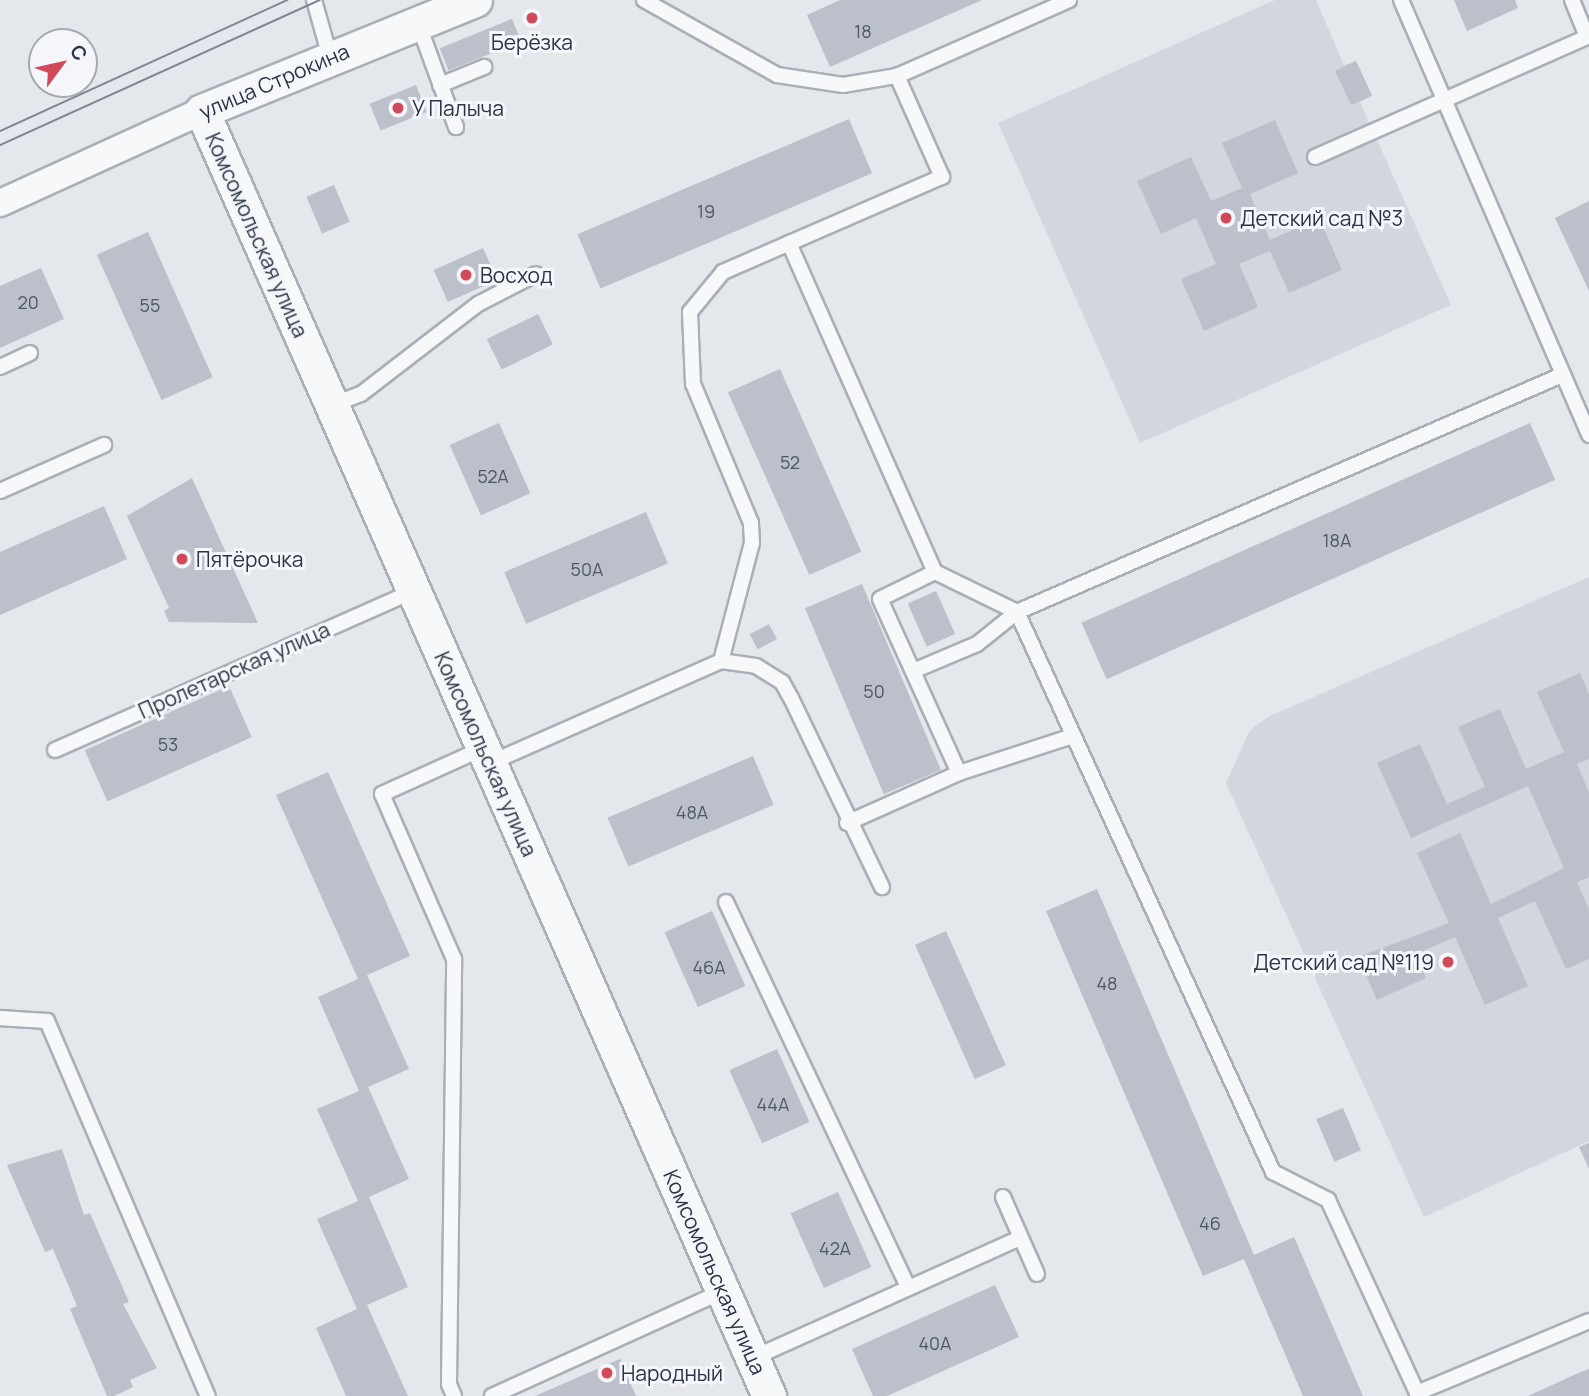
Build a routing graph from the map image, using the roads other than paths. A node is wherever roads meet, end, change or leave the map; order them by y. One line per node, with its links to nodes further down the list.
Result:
1 (313, 0): 9 (lane)
2 (475, 0): 7 (street, улица Строкина)
3 (644, 0): 11 (lane)
4 (1069, 0): 11 (lane)
5 (1401, 0): 13 (lane)
6 (1572, 0): 8 (lane)
7 (418, 23): 9 (street, улица Строкина); 12 (lane)
8 (1588, 36): 13 (lane)
9 (330, 57): 14 (street, улица Строкина)
10 (484, 67): 12 (lane)
11 (897, 76): 18 (lane)
12 (440, 85): 15 (lane)
13 (1446, 95): 16 (lane); 22 (lane)
14 (202, 111): 17 (street, улица Строкина); 23 (street, Комсомольская улица)
15 (456, 128)
16 (1315, 157)
17 (0, 203)
18 (789, 243): 27 (lane); 30 (lane)
19 (536, 274): 23 (lane)
20 (30, 353): 21 (lane)
21 (0, 367)
22 (1562, 375): 24 (lane); 29 (lane)
23 (332, 405): 28 (street, Комсомольская улица)
24 (1589, 435)
25 (104, 445): 26 (lane)
26 (0, 491)
27 (934, 572): 29 (lane); 31 (lane)
28 (414, 591): 33 (lane, Пролетарская улица); 34 (street, Комсомольская улица)
29 (1017, 612): 31 (lane); 32 (lane)
30 (721, 661): 34 (lane); 36 (lane)
31 (913, 671): 35 (lane)
32 (1070, 737): 35 (lane); 45 (lane)
33 (55, 750)
34 (487, 756): 44 (street, Комсомольская улица); 48 (lane)
35 (959, 773): 36 (lane)
36 (847, 823): 37 (lane)
37 (882, 887)
38 (726, 902): 43 (lane)
39 (0, 1018): 47 (lane)
40 (1003, 1198): 41 (lane)
41 (1020, 1238): 42 (lane); 43 (lane)
42 (1037, 1274)
43 (908, 1287): 46 (lane)
44 (723, 1291): 46 (street, Комсомольская улица); 49 (lane)
45 (1589, 1321)
46 (753, 1358): 50 (street, Комсомольская улица)
47 (208, 1396)
48 (454, 1396)
49 (492, 1396)
50 (769, 1396)

